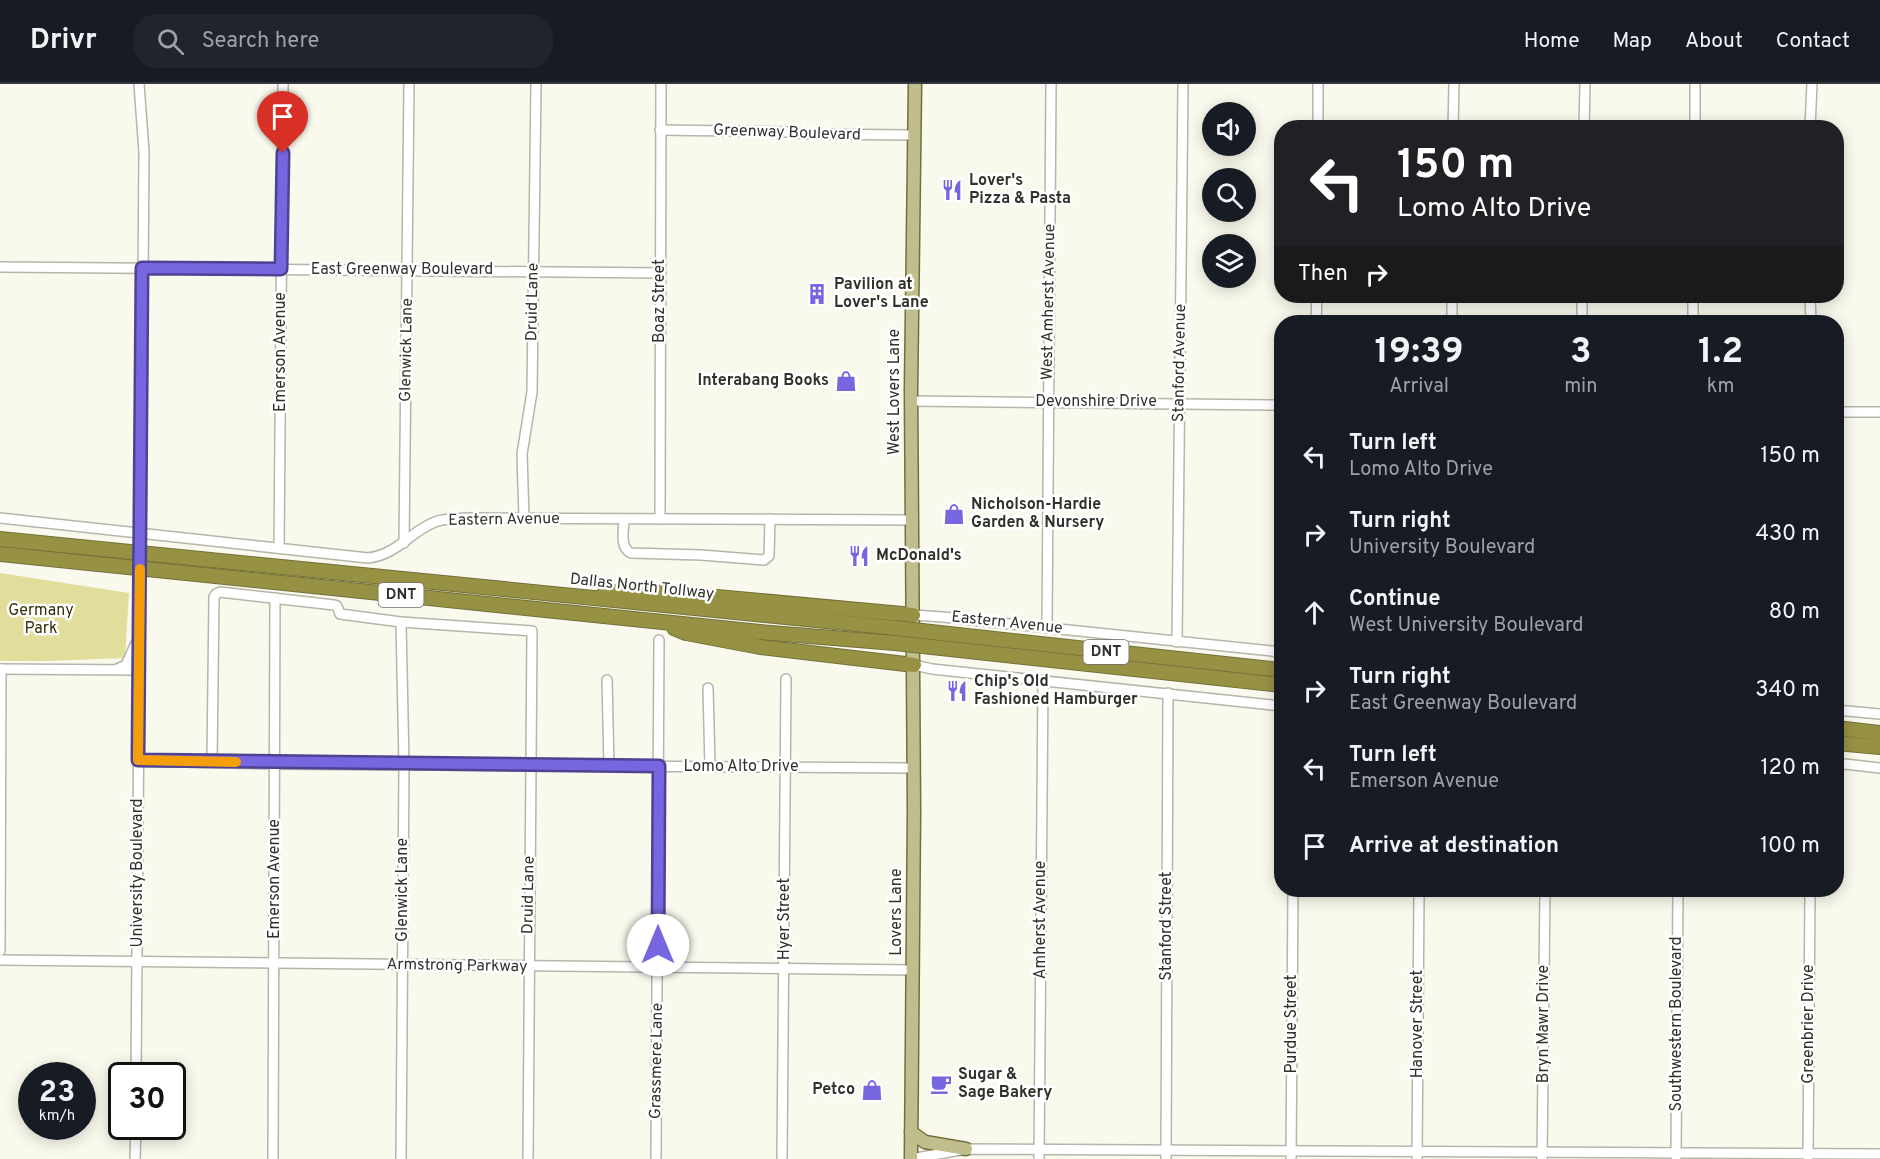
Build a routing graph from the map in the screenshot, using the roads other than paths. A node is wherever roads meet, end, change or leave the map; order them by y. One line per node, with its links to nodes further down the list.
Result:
1 (139, 84): 22 (street, University Boulevard)
2 (283, 84): 23 (street, Emerson Avenue)
3 (409, 84): 24 (street, Glenwick Lane)
4 (536, 84): 25 (street, Druid Lane)
5 (661, 84): 19 (street, Boaz Street)
6 (915, 84): 20 (main road, West Lovers Lane)
7 (1051, 84): 28 (street, West Amherst Avenue)
8 (1183, 84): 29 (street, Stanford Avenue)
9 (1318, 84): 14 (street)
10 (1454, 84): 15 (street)
11 (1585, 84): 16 (street)
12 (1695, 84): 17 (street)
13 (1812, 84): 18 (street)
14 (1318, 120)
15 (1453, 120)
16 (1584, 120)
17 (1695, 120)
18 (1810, 120)
19 (660, 130): 20 (street, Greenway Boulevard); 26 (street, Boaz Street)
20 (914, 135): 27 (main road, West Lovers Lane)
21 (0, 267): 22 (street, East Greenway Boulevard)
22 (142, 268): 23 (street, East Greenway Boulevard); 39 (street, University Boulevard)
23 (281, 269): 24 (street, East Greenway Boulevard); 42 (street, Emerson Avenue)
24 (408, 270): 25 (street, East Greenway Boulevard); 41 (street, Glenwick Lane)
25 (534, 271): 26 (street, East Greenway Boulevard); 34 (street, Druid Lane)
26 (660, 273): 36 (street, Boaz Street)
27 (911, 401): 28 (street, Devonshire Drive); 38 (main road, West Lovers Lane)
28 (1048, 401): 29 (street, Devonshire Drive); 49 (street, West Amherst Avenue)
29 (1180, 402): 30 (street, Devonshire Drive); 52 (street, Stanford Avenue)
30 (1274, 405)
31 (1844, 412): 32 (street)
32 (1880, 412)
33 (0, 518): 39 (street, Eastern Avenue)
34 (524, 518): 35 (street, Eastern Avenue); 41 (street, Eastern Avenue)
35 (624, 519): 36 (street, Eastern Avenue); 37 (street)
36 (660, 519): 37 (street, Eastern Avenue)
37 (770, 519): 38 (street, Eastern Avenue)
38 (912, 520): 46 (main road, West Lovers Lane)
39 (141, 538): 42 (street, Eastern Avenue); 50 (street, University Boulevard, bridge)
40 (0, 539): 45 (highway, Dallas North Tollway / DNT)
41 (404, 543): 42 (street, Eastern Avenue)
42 (279, 548)
43 (0, 554): 47 (highway, Dallas North Tollway / DNT)
44 (275, 598): 48 (street); 73 (street); 74 (street, Emerson Avenue)
45 (583, 598): 46 (highway); 56 (highway, Dallas North Tollway / DNT, bridge)
46 (913, 615): 49 (street, Eastern Avenue); 54 (main road, West Lovers Lane)
47 (652, 620): 54 (highway); 62 (highway, Dallas North Tollway / DNT, bridge)
48 (401, 622): 75 (street, Glenwick Lane); 77 (street, Druid Lane)
49 (1047, 627): 52 (street, Eastern Avenue)
50 (139, 635): 57 (street); 58 (street, University Boulevard)
51 (659, 640): 79 (street, Grassmere Lane)
52 (1177, 642): 53 (street, Eastern Avenue)
53 (1274, 650)
54 (914, 665): 61 (street); 82 (main road, Lovers Lane)
55 (0, 669): 57 (street); 89 (street)
56 (1274, 669)
57 (112, 670): 58 (street)
58 (138, 670): 72 (street, University Boulevard)
59 (786, 679): 81 (street, Hyer Street)
60 (607, 680): 78 (street)
61 (1043, 680): 64 (street); 102 (street, Amherst Avenue)
62 (1274, 684)
63 (708, 688): 80 (street)
64 (1168, 693): 65 (street); 104 (street, Stanford Street)
65 (1274, 705)
66 (1844, 711): 67 (street)
67 (1880, 714)
68 (1844, 729): 69 (highway)
69 (1880, 732)
70 (1844, 744): 71 (highway)
71 (1880, 747)
72 (138, 760): 73 (street, Lomo Alto Drive); 91 (street, University Boulevard)
73 (212, 761): 74 (street, Lomo Alto Drive)
74 (274, 764): 75 (street, Lomo Alto Drive); 92 (street, Emerson Avenue)
75 (404, 764): 77 (street, Lomo Alto Drive); 93 (street, Glenwick Lane)
76 (1844, 764): 83 (street)
77 (531, 766): 78 (street, Lomo Alto Drive); 94 (street, Druid Lane)
78 (609, 766): 79 (street, Lomo Alto Drive)
79 (659, 766): 80 (street, Lomo Alto Drive); 95 (street, Grassmere Lane)
80 (710, 766): 81 (street, Lomo Alto Drive)
81 (786, 766): 82 (street, Lomo Alto Drive); 96 (street, Hyer Street)
82 (913, 768): 97 (main road, Lovers Lane)
83 (1880, 768)
84 (1293, 897): 105 (street, Purdue Street)
85 (1419, 897): 106 (street, Hanover Street)
86 (1545, 897): 107 (street, Bryn Mawr Drive)
87 (1678, 897): 108 (street, Southwestern Boulevard)
88 (1810, 897): 109 (street, Greenbrier Drive)
89 (0, 951)
90 (0, 960): 91 (street, Armstrong Parkway)
91 (138, 962): 92 (street, Armstrong Parkway); 98 (street, University Boulevard)
92 (275, 964): 93 (street, Armstrong Parkway); 111 (street, Emerson Avenue)
93 (402, 966): 94 (street, Armstrong Parkway); 112 (street, Glenwick Lane)
94 (528, 967): 95 (street, Armstrong Parkway); 113 (street, Druid Lane)
95 (658, 968): 96 (street, Armstrong Parkway); 114 (street, Grassmere Lane)
96 (785, 968): 97 (street, Armstrong Parkway); 115 (street, Hyer Street)
97 (913, 970): 99 (main road, Lovers Lane)
98 (136, 1062)
99 (911, 1132): 101 (main road); 116 (main road, Lovers Lane)
100 (136, 1140): 110 (street)
101 (966, 1149): 102 (street); 116 (street)
102 (1039, 1154): 104 (street)
103 (1880, 1154): 109 (street)
104 (1166, 1155): 105 (street)
105 (1291, 1155): 106 (street)
106 (1417, 1155): 107 (street)
107 (1543, 1156): 108 (street)
108 (1676, 1156): 109 (street)
109 (1808, 1156)
110 (135, 1159)
111 (273, 1159)
112 (401, 1159)
113 (528, 1159)
114 (657, 1159)
115 (782, 1159)
116 (911, 1159)

